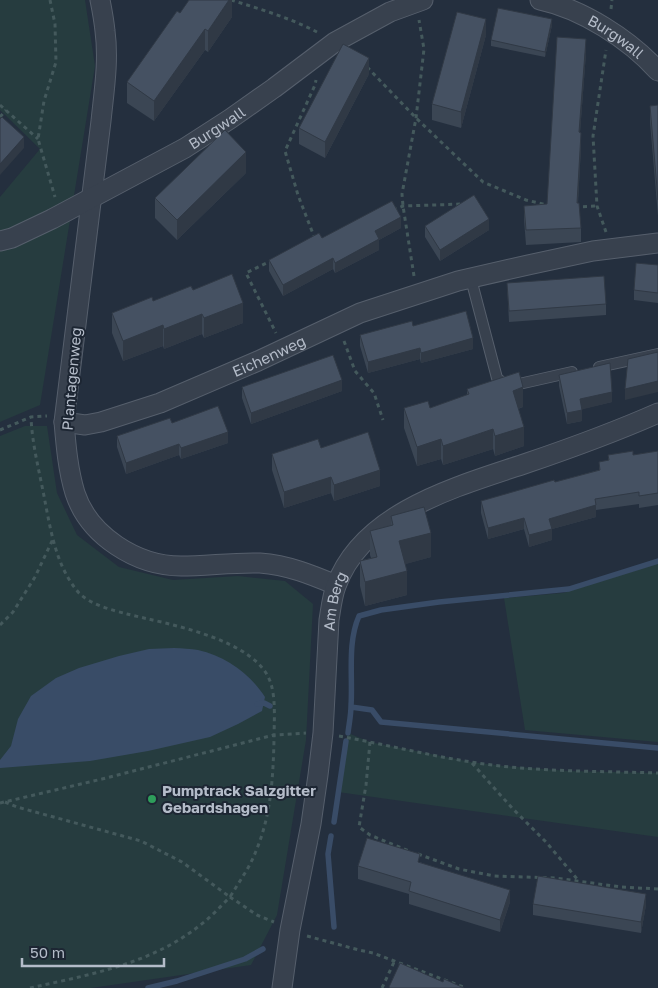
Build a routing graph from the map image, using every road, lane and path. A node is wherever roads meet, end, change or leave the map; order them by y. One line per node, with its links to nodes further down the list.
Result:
1 (50, 0): 16 (path)
2 (100, 0): 17 (street, Plantagenweg)
3 (231, 0): 8 (path)
4 (540, 0): 7 (street, Burgwall)
5 (612, 0): 7 (path)
6 (420, 1): 8 (street, Burgwall); 15 (path)
7 (609, 30): 11 (street, Burgwall); 21 (path)
8 (335, 42): 9 (street, Burgwall)
9 (318, 54): 17 (street, Burgwall); 26 (path)
10 (362, 61): 15 (path)
11 (658, 71)
12 (0, 105): 13 (path)
13 (6, 110): 14 (path); 16 (path)
14 (0, 117)
15 (416, 118): 19 (path); 20 (path)
16 (38, 139): 24 (path)
17 (91, 198): 24 (street, Burgwall); 38 (street, Plantagenweg)
18 (465, 204): 20 (path)
19 (550, 205)
20 (403, 206): 23 (path); 31 (path)
21 (597, 206): 22 (path); 28 (path)
22 (568, 207)
23 (386, 213)
24 (60, 214): 25 (street, Burgwall)
25 (0, 241)
26 (316, 241)
27 (658, 243): 28 (street, Eichenweg)
28 (611, 249): 30 (street, Eichenweg)
29 (281, 257): 33 (path)
30 (470, 278): 31 (street, Eichenweg); 34 (lane)
31 (417, 295): 32 (street, Eichenweg)
32 (337, 324): 33 (street, Eichenweg); 37 (path)
33 (283, 349): 38 (street, Eichenweg)
34 (658, 354)
35 (658, 414): 41 (street, Am Berg)
36 (31, 417): 38 (path); 39 (path); 40 (path)
37 (383, 420)
38 (64, 422): 41 (street, Plantagenweg)
39 (0, 430)
40 (53, 539): 42 (path); 44 (path)
41 (336, 585): 43 (street, Am Berg)
42 (0, 624)
43 (323, 733): 44 (path); 45 (path); 53 (street, Am Berg)
44 (274, 735): 48 (path); 52 (path)
45 (370, 742): 46 (path); 50 (path)
46 (471, 762): 47 (path); 50 (path)
47 (658, 773)
48 (5, 802): 49 (path); 52 (path)
49 (0, 803)
50 (579, 880): 51 (path)
51 (658, 889)
52 (230, 897): 53 (path); 55 (path)
53 (290, 930): 54 (path); 56 (street, Am Berg)
54 (395, 960): 57 (path); 58 (path)
55 (30, 988)
56 (282, 988)
57 (382, 988)
58 (466, 988)

